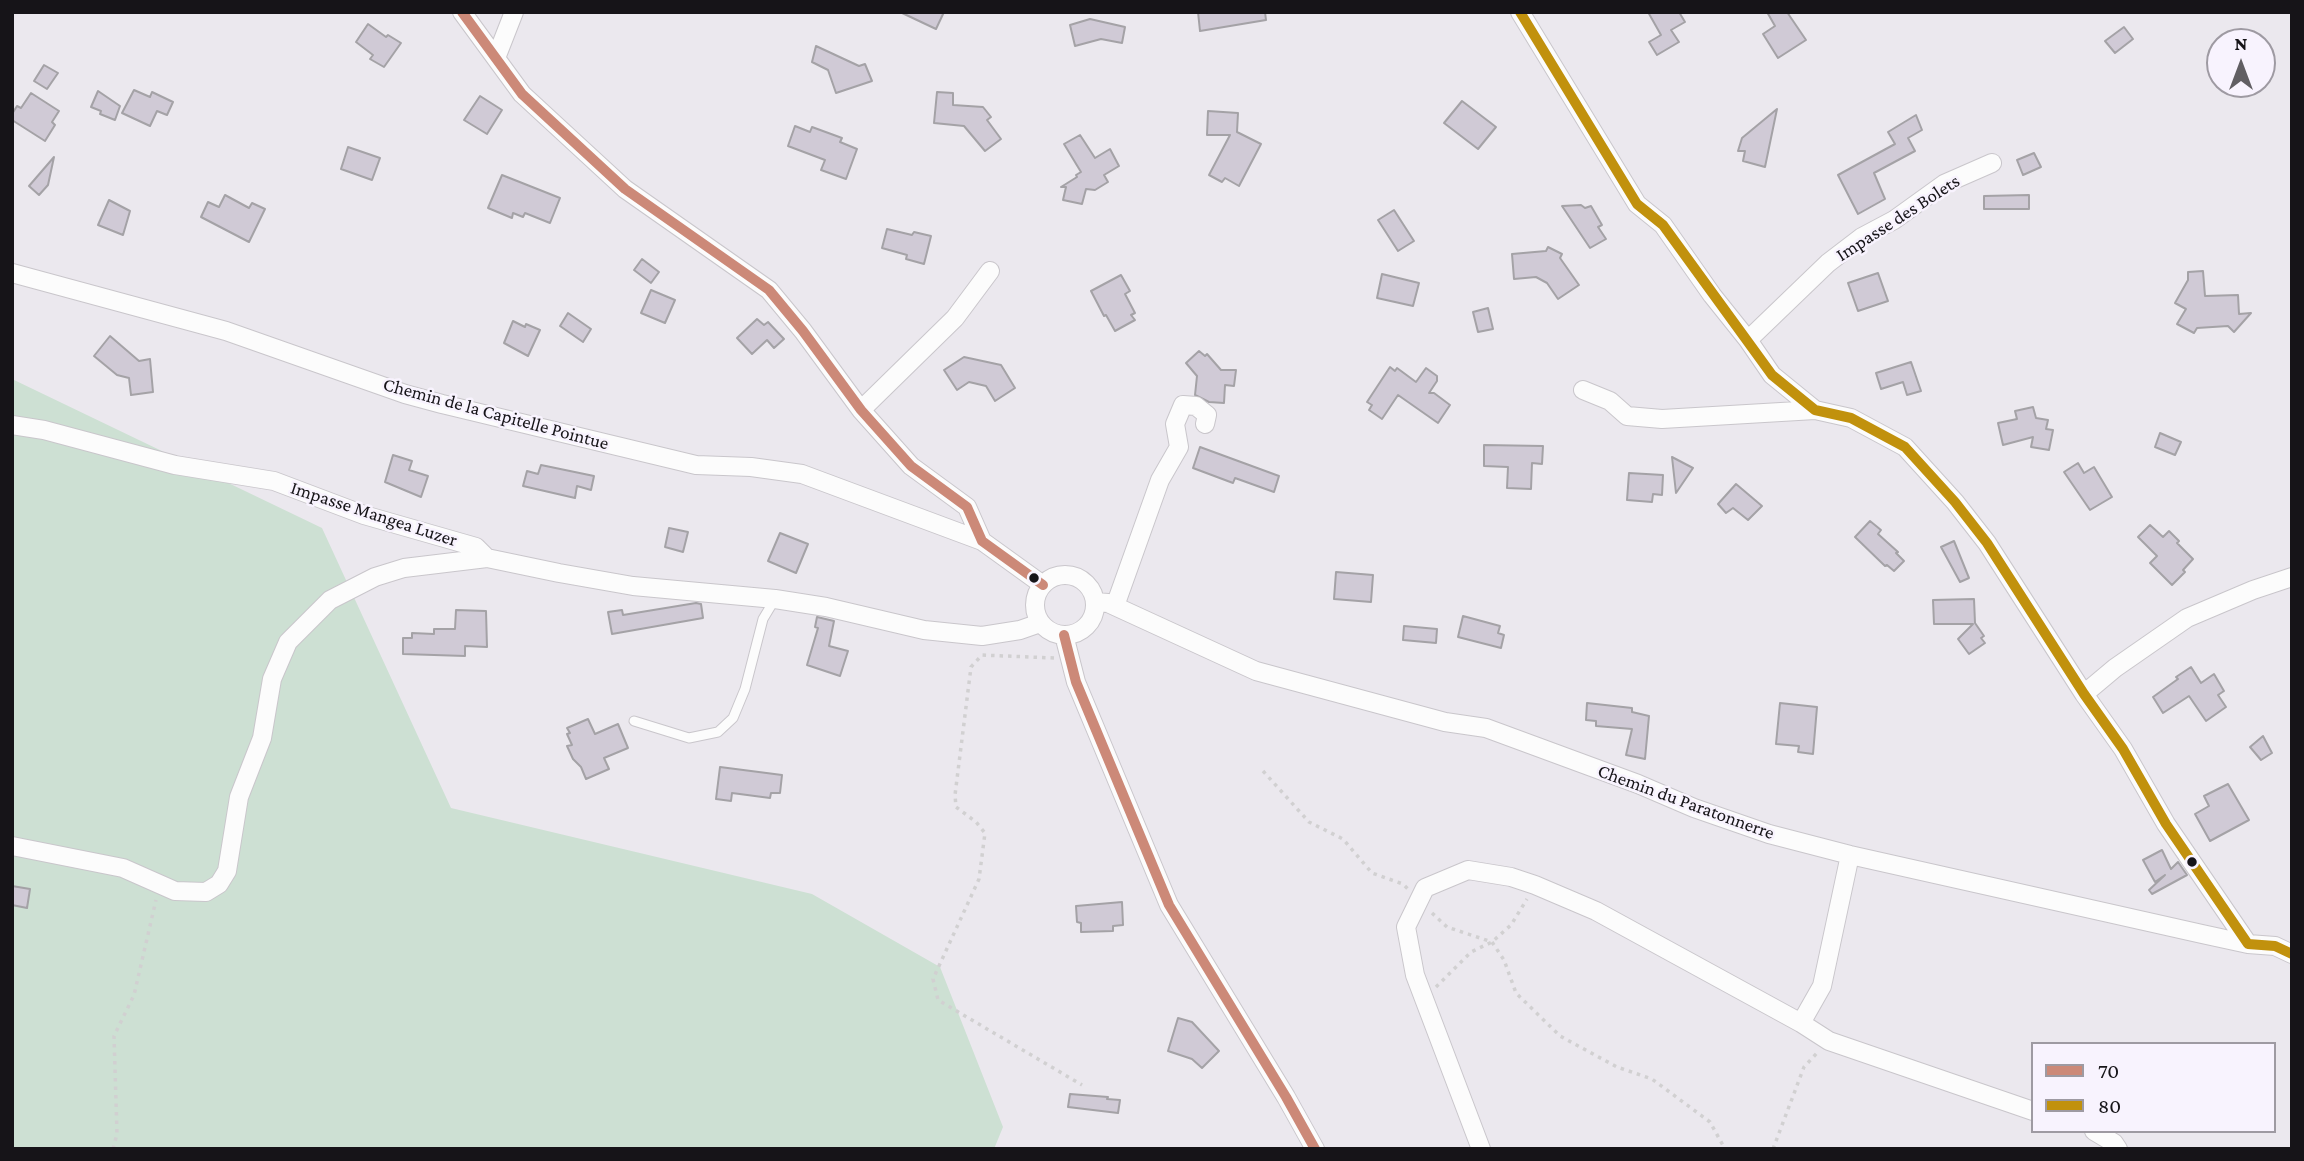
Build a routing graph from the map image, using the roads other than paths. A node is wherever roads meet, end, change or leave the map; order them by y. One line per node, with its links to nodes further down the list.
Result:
1 (462, 12): 4 (street)
2 (514, 12): 4 (street)
3 (1520, 12): 8 (street)
4 (496, 58): 10 (street)
5 (1992, 163): 8 (street, Impasse des Bolets)
6 (990, 271): 10 (street)
7 (12, 273): 14 (street, Chemin de la Capitelle Pointue)
8 (1748, 340): 11 (street)
9 (1583, 390): 11 (street)
10 (861, 410): 14 (street)
11 (1815, 410): 23 (street)
12 (1205, 424): 20 (street)
13 (12, 425): 15 (street, Impasse Mangea Luzer)
14 (982, 541): 17 (street, Chemin de la Capitelle Pointue)
15 (487, 558): 18 (street, Impasse Mangea Luzer); 25 (street)
16 (2292, 577): 23 (street)
17 (1043, 585): 19 (street); 21 (street)
18 (775, 599): 21 (street, Impasse Mangea Luzer); 24 (lane)
19 (1095, 602): 20 (street, Chemin du Paratonnerre); 22 (street)
20 (1115, 606): 26 (street, Chemin du Paratonnerre)
21 (1040, 623): 22 (street)
22 (1064, 635): 32 (street)
23 (2084, 694): 27 (street)
24 (634, 721)
25 (12, 846)
26 (1850, 855): 27 (street, Chemin du Paratonnerre); 29 (street)
27 (2248, 944): 28 (street, Chemin du Paratonnerre)
28 (2292, 954)
29 (1801, 1023): 30 (street); 33 (street)
30 (2031, 1110)
31 (2097, 1133): 34 (street)
32 (1315, 1149)
33 (1481, 1149)
34 (2118, 1149)

